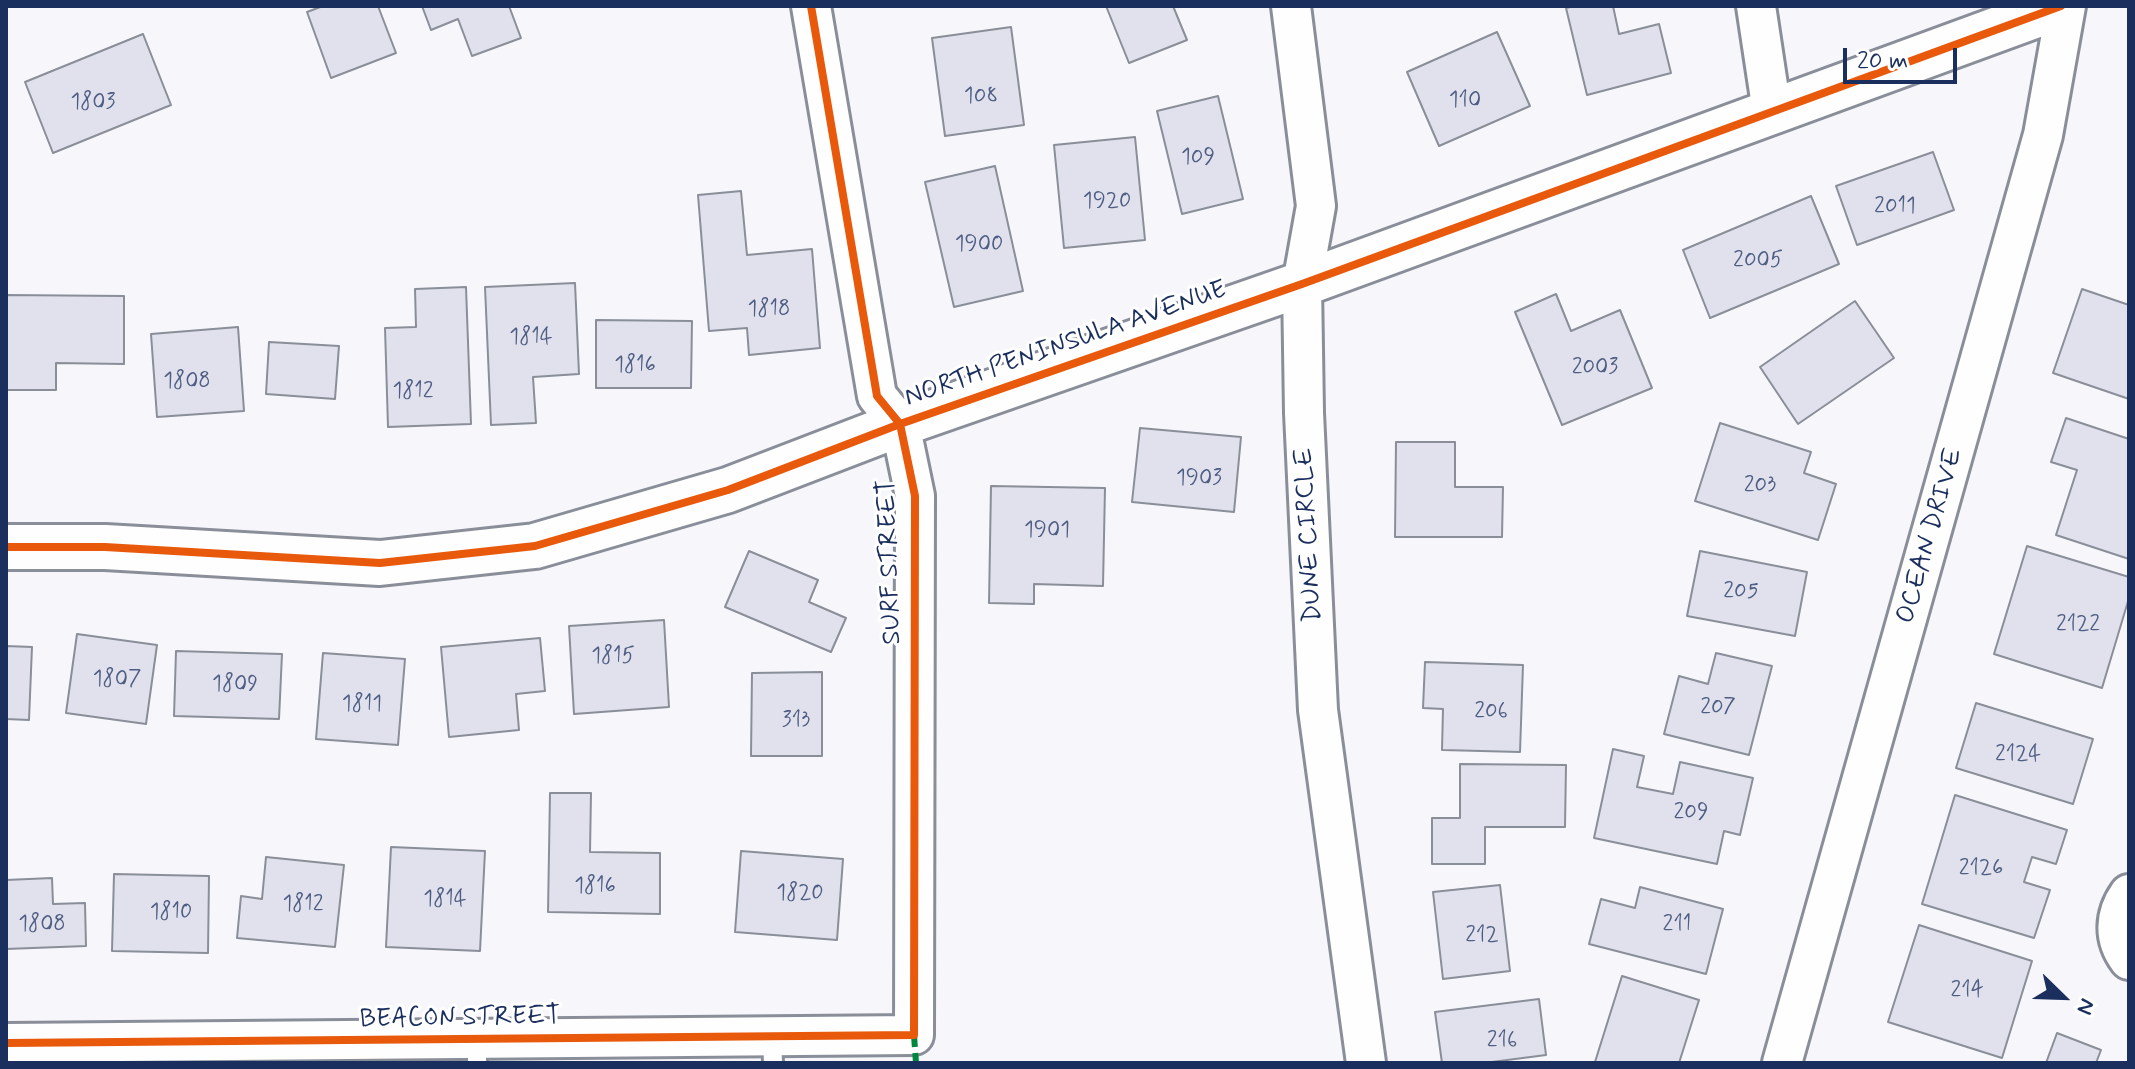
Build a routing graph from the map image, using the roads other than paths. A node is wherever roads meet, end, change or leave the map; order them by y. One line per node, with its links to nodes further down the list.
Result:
1 (811, 6): 7 (street, SURF STREET)
2 (1291, 6): 6 (street, DUNE CIRCLE)
3 (1756, 6): 5 (street)
4 (2063, 6): 5 (street, NORTH PENINSULA AVENUE); 16 (street, OCEAN DRIVE)
5 (1772, 112): 6 (street, NORTH PENINSULA AVENUE)
6 (1302, 284): 7 (street, NORTH PENINSULA AVENUE); 15 (street, DUNE CIRCLE)
7 (900, 424): 8 (street, NORTH PENINSULA AVENUE); 11 (street, SURF STREET)
8 (6, 547)
9 (2129, 894): 10 (street)
10 (2129, 960)
11 (914, 1035): 13 (street, BEACON STREET)
12 (6, 1043): 14 (street, BEACON STREET)
13 (772, 1050): 14 (street, BEACON STREET)
14 (477, 1051)
15 (1366, 1063)
16 (1782, 1063)

